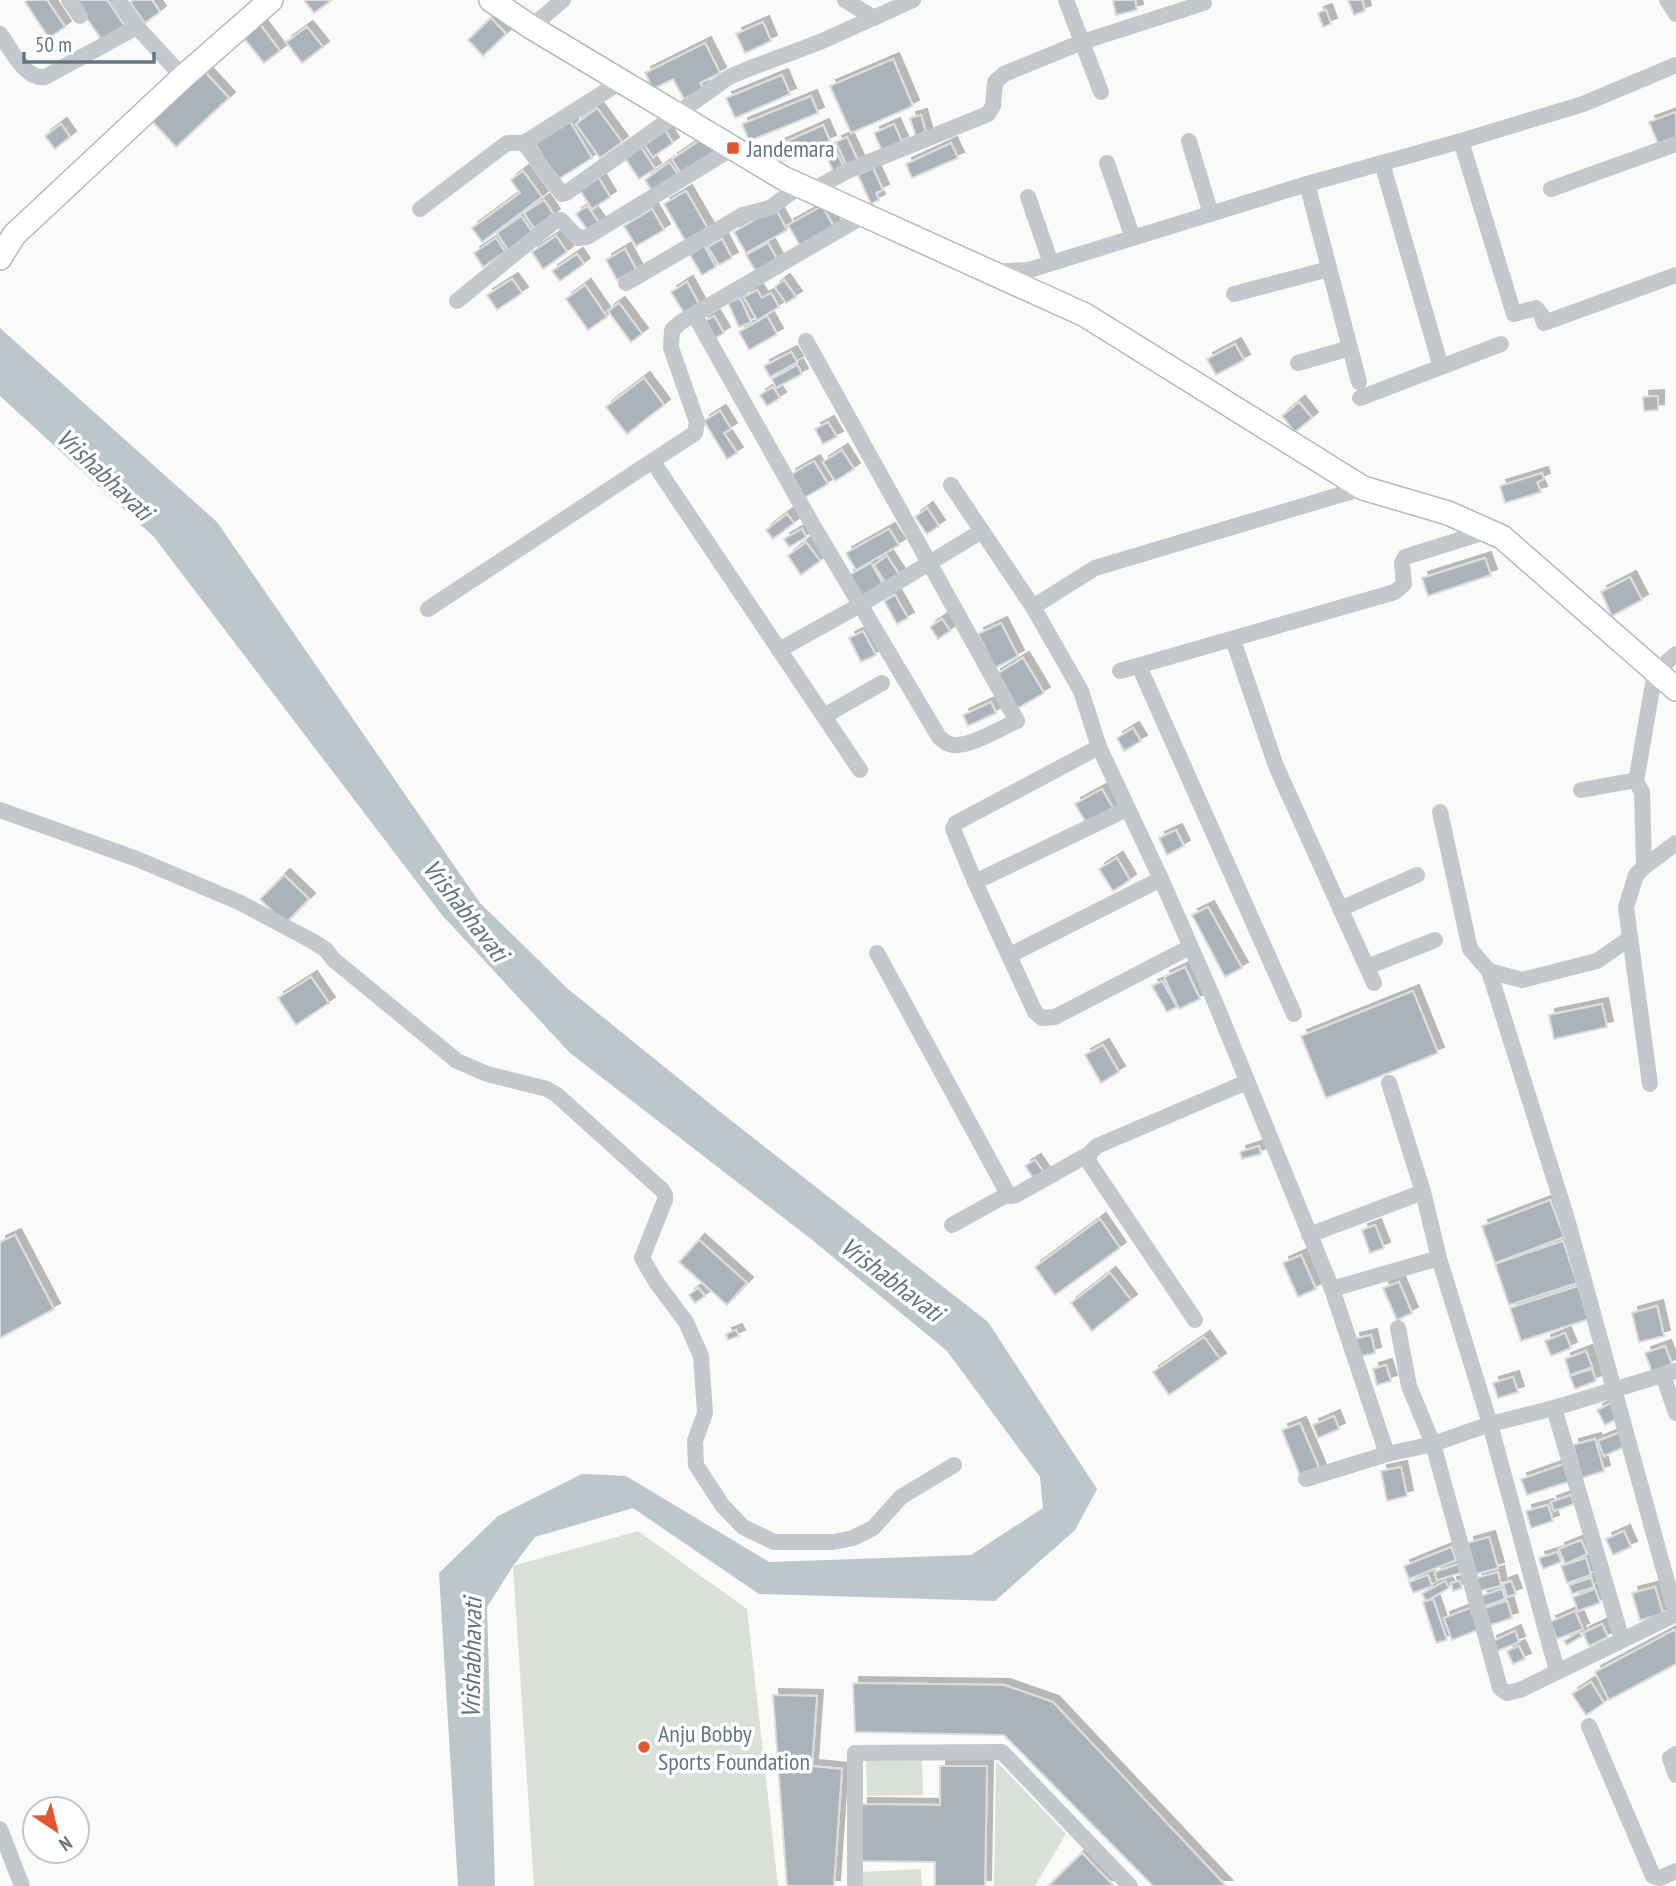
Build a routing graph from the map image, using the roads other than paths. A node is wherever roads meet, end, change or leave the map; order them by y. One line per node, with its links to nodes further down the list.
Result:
1 (69, 0): 12 (street)
2 (118, 0): 14 (street)
3 (271, 0): 19 (street)
4 (491, 0): 15 (street)
5 (563, 0): 15 (street)
6 (845, 0): 13 (street)
7 (913, 0): 13 (street)
8 (1066, 0): 17 (street)
9 (1667, 0): 11 (street)
10 (1205, 3): 17 (street)
11 (1676, 14)
12 (80, 16)
13 (874, 18): 22 (street)
14 (137, 27): 16 (street); 19 (street)
15 (531, 27): 20 (street)
16 (0, 34)
17 (1082, 42): 21 (street); 31 (street)
18 (1676, 65): 24 (street)
19 (183, 77): 38 (street)
20 (622, 81): 22 (street); 25 (street)
21 (1101, 92)
22 (677, 115): 25 (street); 27 (street)
23 (1189, 141): 35 (street)
24 (1461, 141): 29 (street); 42 (street)
25 (524, 143): 34 (street)
26 (1676, 144): 32 (street)
27 (733, 148): 31 (street); 45 (street)
28 (1107, 163): 37 (street)
29 (1382, 163): 30 (street); 51 (street)
30 (1307, 184): 35 (street); 40 (street)
31 (805, 188): 36 (street); 43 (street)
32 (1551, 189)
33 (1028, 197): 39 (street)
34 (420, 209)
35 (1211, 214): 37 (street)
36 (865, 215): 41 (street); 46 (street)
37 (1133, 238): 39 (street)
38 (0, 258)
39 (1051, 263): 41 (street)
40 (1329, 269): 44 (street); 49 (street)
41 (990, 272): 54 (street)
42 (1676, 275)
43 (626, 283)
44 (1234, 294)
45 (457, 302)
46 (694, 314): 52 (street); 58 (street)
47 (806, 341): 57 (street)
48 (1501, 344): 51 (street)
49 (1350, 348): 50 (street); 51 (street)
50 (1298, 363)
51 (1441, 367)
52 (653, 462): 60 (street); 62 (street)
53 (951, 485): 55 (street)
54 (1363, 488): 56 (street); 59 (street)
55 (982, 531): 57 (street); 59 (street)
56 (1488, 531): 61 (street); 66 (street)
57 (929, 563): 58 (street); 58 (street)
58 (860, 605): 62 (street)
59 (1033, 607): 70 (street)
60 (428, 609)
61 (1233, 640): 64 (street); 82 (street)
62 (779, 650): 69 (street)
63 (1676, 654): 66 (street)
64 (1139, 666): 65 (street); 91 (street)
65 (1120, 671)
66 (1655, 672): 68 (street); 72 (street)
67 (882, 682): 69 (street)
68 (1676, 689)
69 (824, 716): 71 (street)
70 (1099, 747): 74 (street); 81 (street)
71 (860, 770)
72 (1636, 782): 73 (street); 78 (street)
73 (1581, 790)
74 (1127, 809): 80 (street); 81 (street)
75 (0, 810): 111 (street)
76 (1440, 812): 89 (street)
77 (1676, 843): 78 (street)
78 (1644, 867): 83 (street)
79 (1418, 875): 82 (street)
80 (1161, 879): 85 (street); 87 (street)
81 (975, 883): 87 (street)
82 (1340, 909): 88 (street)
83 (1630, 938): 89 (street); 94 (street)
84 (1435, 940): 88 (street)
85 (1190, 947): 87 (street); 92 (street)
86 (877, 953): 97 (street)
87 (1010, 955)
88 (1367, 967): 90 (street)
89 (1489, 971): 105 (street)
90 (1374, 983)
91 (1294, 1014)
92 (1247, 1082): 95 (street); 99 (street)
93 (1389, 1083): 96 (street)
94 (1650, 1084)
95 (1089, 1154): 97 (street); 102 (street)
96 (1423, 1192): 99 (street); 100 (street)
97 (1008, 1194): 98 (street)
98 (952, 1225)
99 (1309, 1236): 101 (street)
100 (1439, 1258): 101 (street); 108 (street)
101 (1332, 1289): 110 (street)
102 (1195, 1321)
103 (1398, 1328): 109 (street)
104 (1670, 1373): 105 (street); 107 (street)
105 (1613, 1389): 106 (street); 113 (street)
106 (1553, 1408): 108 (street); 114 (street)
107 (1676, 1413)
108 (1490, 1424): 109 (street); 115 (street)
109 (1433, 1444): 110 (street); 115 (street)
110 (1387, 1454): 112 (street)
111 (954, 1465)
112 (1306, 1479)
113 (1676, 1614): 114 (street)
114 (1622, 1640): 115 (street)
115 (1557, 1671)
116 (1589, 1726): 120 (street)
117 (1676, 1754): 118 (street)
118 (1676, 1775)
119 (0, 1829): 121 (street)
120 (1676, 1871)
121 (22, 1886)
122 (855, 1886): 123 (street)
123 (1130, 1886)

